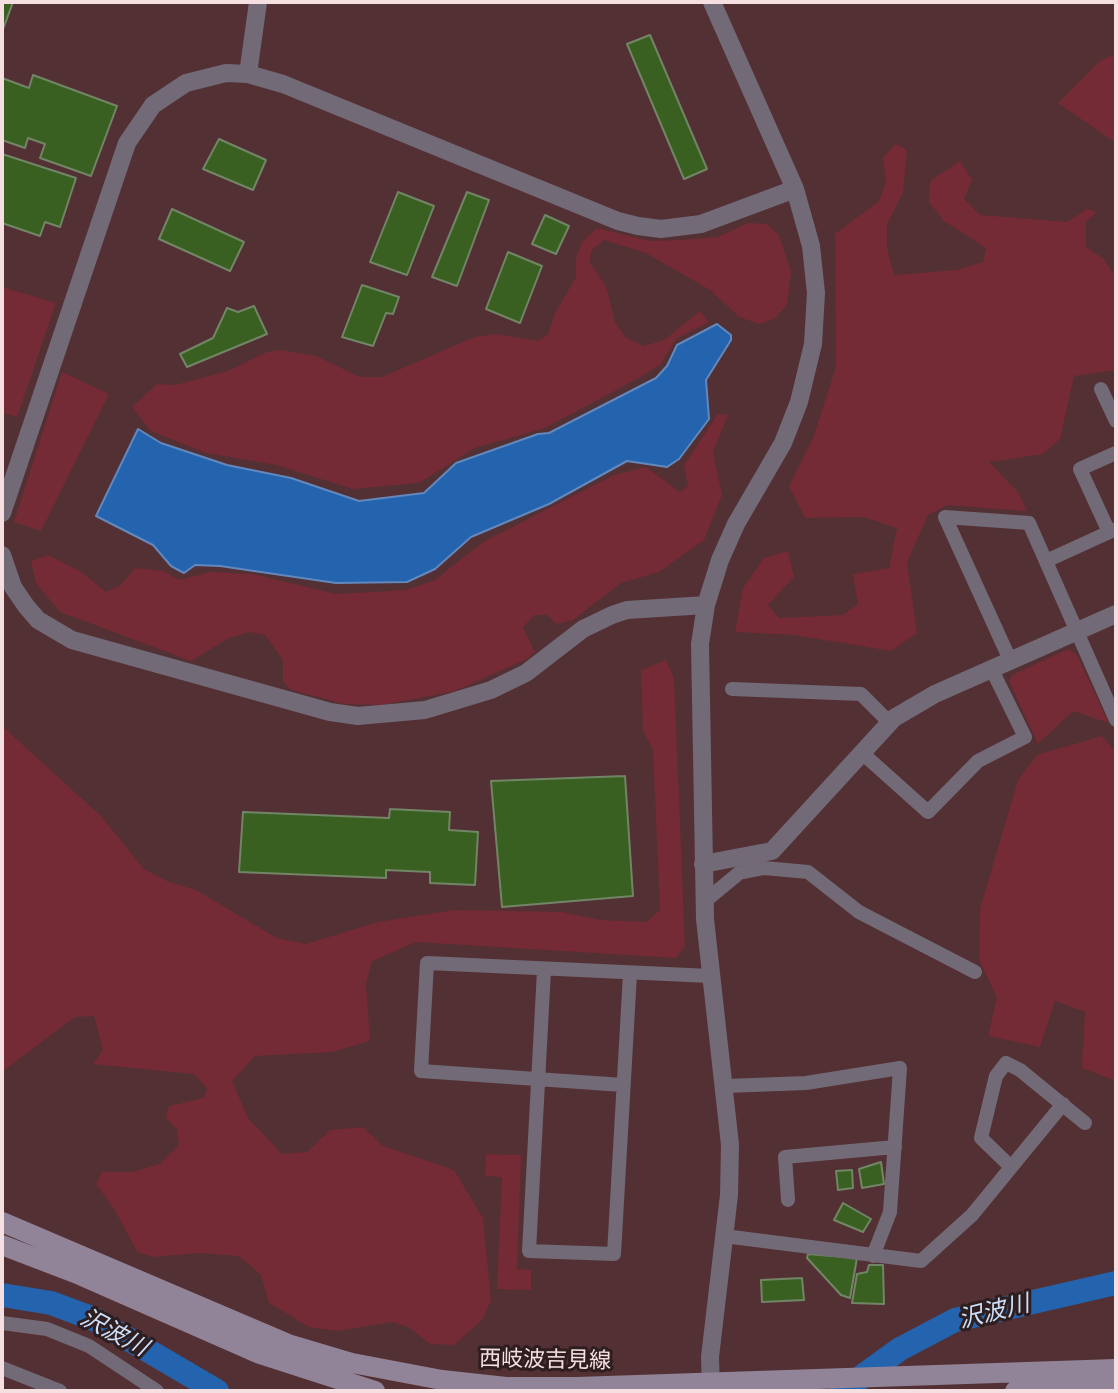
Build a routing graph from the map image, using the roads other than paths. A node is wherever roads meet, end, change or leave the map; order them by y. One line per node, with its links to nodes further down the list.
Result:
1 (258, 2): 3 (street)
2 (712, 2): 4 (street)
3 (248, 74): 4 (street); 8 (street)
4 (795, 189): 12 (street)
5 (1101, 389): 6 (street)
6 (1116, 421)
7 (1116, 453): 9 (street)
8 (2, 513)
9 (1112, 531): 11 (street)
10 (2, 555): 12 (street)
11 (1046, 561): 14 (street); 15 (street)
12 (706, 605): 22 (street)
13 (1116, 614): 14 (street)
14 (1076, 632): 15 (street); 18 (street)
15 (1011, 662): 16 (street)
16 (992, 670): 20 (street); 21 (street)
17 (732, 689): 20 (street)
18 (1112, 700): 19 (street)
19 (1116, 720)
20 (890, 723): 21 (street)
21 (861, 752): 22 (street)
22 (703, 864): 23 (street)
23 (704, 902): 25 (street); 27 (street)
24 (544, 970): 26 (street); 28 (street); 28 (street)
25 (975, 972)
26 (630, 974): 27 (street); 29 (street)
27 (710, 976): 30 (street)
28 (538, 1079): 29 (street); 29 (street)
29 (623, 1085)
30 (726, 1086): 33 (street); 37 (street)
31 (1063, 1104): 32 (street); 34 (street); 34 (street)
32 (1085, 1123)
33 (895, 1147): 35 (street); 39 (street)
34 (1011, 1167): 39 (street)
35 (788, 1200)
36 (2, 1222): 45 (main road, 西岐波吉見線)
37 (724, 1236): 39 (street); 46 (street)
38 (2, 1245): 51 (main road)
39 (873, 1256)
40 (2, 1323): 43 (street)
41 (2, 1368): 44 (street)
42 (1116, 1369): 46 (main road, 西岐波吉見線)
43 (138, 1376): 49 (street); 50 (street)
44 (34, 1386): 48 (street)
45 (443, 1386): 46 (main road, 西岐波吉見線)
46 (711, 1386)
47 (1116, 1388): 52 (main road)
48 (60, 1391)
49 (132, 1391)
50 (157, 1391)
51 (375, 1391)
52 (1015, 1391)

